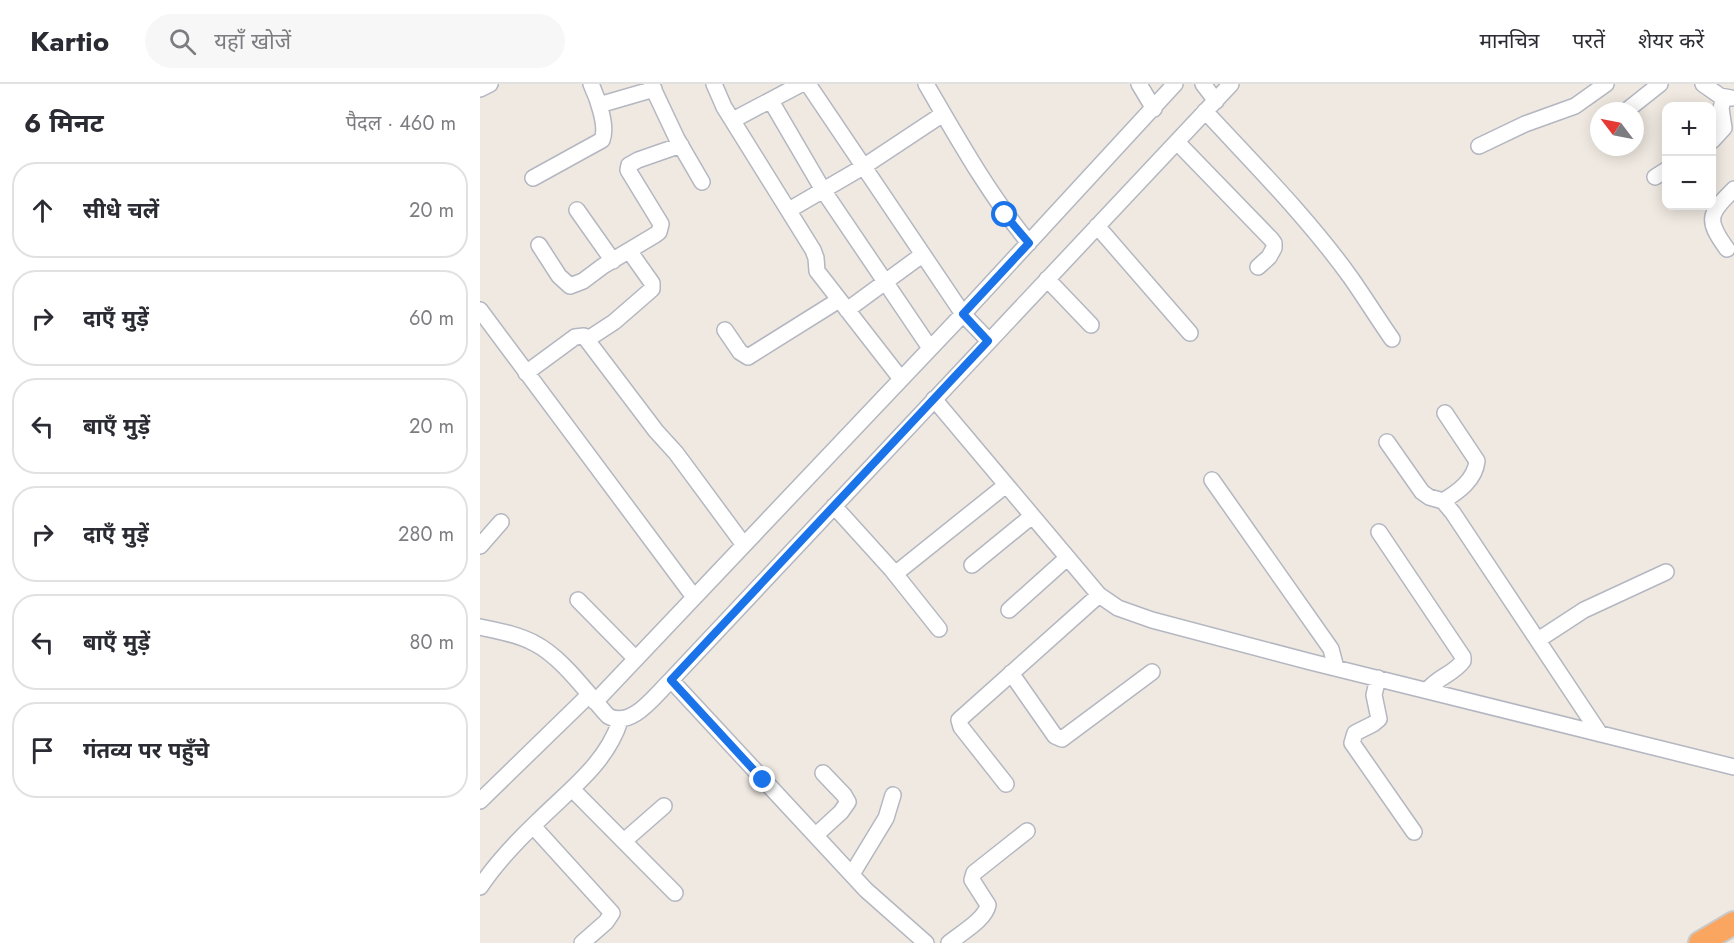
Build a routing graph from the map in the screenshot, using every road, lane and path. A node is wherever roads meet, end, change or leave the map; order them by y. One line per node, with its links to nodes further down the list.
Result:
1 (490, 84): 14 (street)
2 (591, 84): 19 (street)
3 (714, 84): 22 (street)
4 (801, 84): 17 (street)
5 (808, 84): 27 (street)
6 (926, 84): 21 (street)
7 (1139, 84): 20 (street)
8 (1175, 84): 20 (street)
9 (1231, 84): 15 (street)
10 (1606, 84): 26 (street)
11 (1660, 84): 18 (street)
12 (1703, 84): 16 (street)
13 (652, 87): 19 (street); 25 (street)
14 (480, 89)
15 (1208, 97): 24 (street); 52 (street)
16 (1729, 97): 23 (street)
17 (771, 100): 22 (street); 31 (street)
18 (1637, 102)
19 (599, 105): 28 (street)
20 (1154, 109): 35 (street)
21 (943, 114): 27 (street); 35 (street)
22 (733, 120): 33 (street)
23 (1716, 137)
24 (1177, 142): 34 (street); 41 (street)
25 (681, 145): 29 (street); 38 (street)
26 (1479, 146)
27 (863, 167): 31 (street); 39 (street)
28 (533, 178)
29 (702, 182)
30 (1734, 189): 37 (street)
31 (823, 190): 33 (street); 43 (street)
32 (577, 210): 40 (street)
33 (789, 210): 44 (street)
34 (1097, 226): 42 (street); 49 (street)
35 (1029, 243): 46 (street)
36 (539, 245): 40 (street)
37 (1726, 249)
38 (630, 252): 40 (street); 51 (street)
39 (922, 255): 43 (street); 46 (street)
40 (613, 261)
41 (1258, 267)
42 (1047, 279): 47 (street); 50 (street)
43 (884, 283): 44 (street); 53 (street)
44 (843, 305): 48 (street); 55 (street)
45 (480, 310): 54 (street)
46 (965, 317): 50 (street); 53 (street)
47 (1091, 325)
48 (725, 330)
49 (1190, 333)
50 (985, 337): 56 (street)
51 (588, 339): 54 (street); 66 (street)
52 (1392, 339)
53 (930, 348): 55 (street)
54 (526, 373): 73 (street)
55 (901, 379): 66 (street)
56 (934, 399): 60 (street); 62 (street)
57 (1445, 413): 61 (street)
58 (1387, 442): 61 (street)
59 (1212, 480): 80 (street)
60 (1006, 485): 63 (street); 71 (street)
61 (1443, 501): 78 (street)
62 (834, 506): 71 (street); 84 (street)
63 (1032, 516): 68 (street); 69 (street)
64 (501, 522): 67 (street)
65 (1379, 532): 85 (street)
66 (744, 545): 73 (street)
67 (480, 546)
68 (1067, 558): 72 (street); 75 (street)
69 (972, 565)
70 (1666, 572): 78 (street)
71 (895, 574): 77 (street)
72 (1099, 595): 80 (street); 82 (street)
73 (694, 597): 79 (street)
74 (578, 600): 79 (street)
75 (1009, 610)
76 (480, 627): 86 (street)
77 (939, 629)
78 (1538, 640): 88 (street)
79 (636, 659): 86 (street)
80 (1336, 668): 83 (street)
81 (1152, 672): 82 (street)
82 (1011, 673): 91 (street)
83 (1378, 678): 85 (street); 98 (street)
84 (671, 680): 87 (street); 99 (street)
85 (1428, 690): 88 (street)
86 (592, 699): 87 (street); 94 (street)
87 (620, 721): 92 (street)
88 (1600, 734): 89 (street)
89 (1734, 767)
90 (823, 773): 99 (street)
91 (1006, 784)
92 (572, 789): 96 (street); 100 (street)
93 (893, 795): 101 (street)
94 (480, 801)
95 (664, 806): 100 (street)
96 (533, 826): 102 (street); 105 (street)
97 (1027, 831): 107 (street)
98 (1414, 832)
99 (816, 835): 101 (street)
100 (624, 842): 103 (street)
101 (852, 874): 106 (street)
102 (480, 887)
103 (675, 893)
104 (1734, 923): 108 (highway)
105 (582, 943)
106 (926, 943)
107 (949, 943)
108 (1700, 943)

